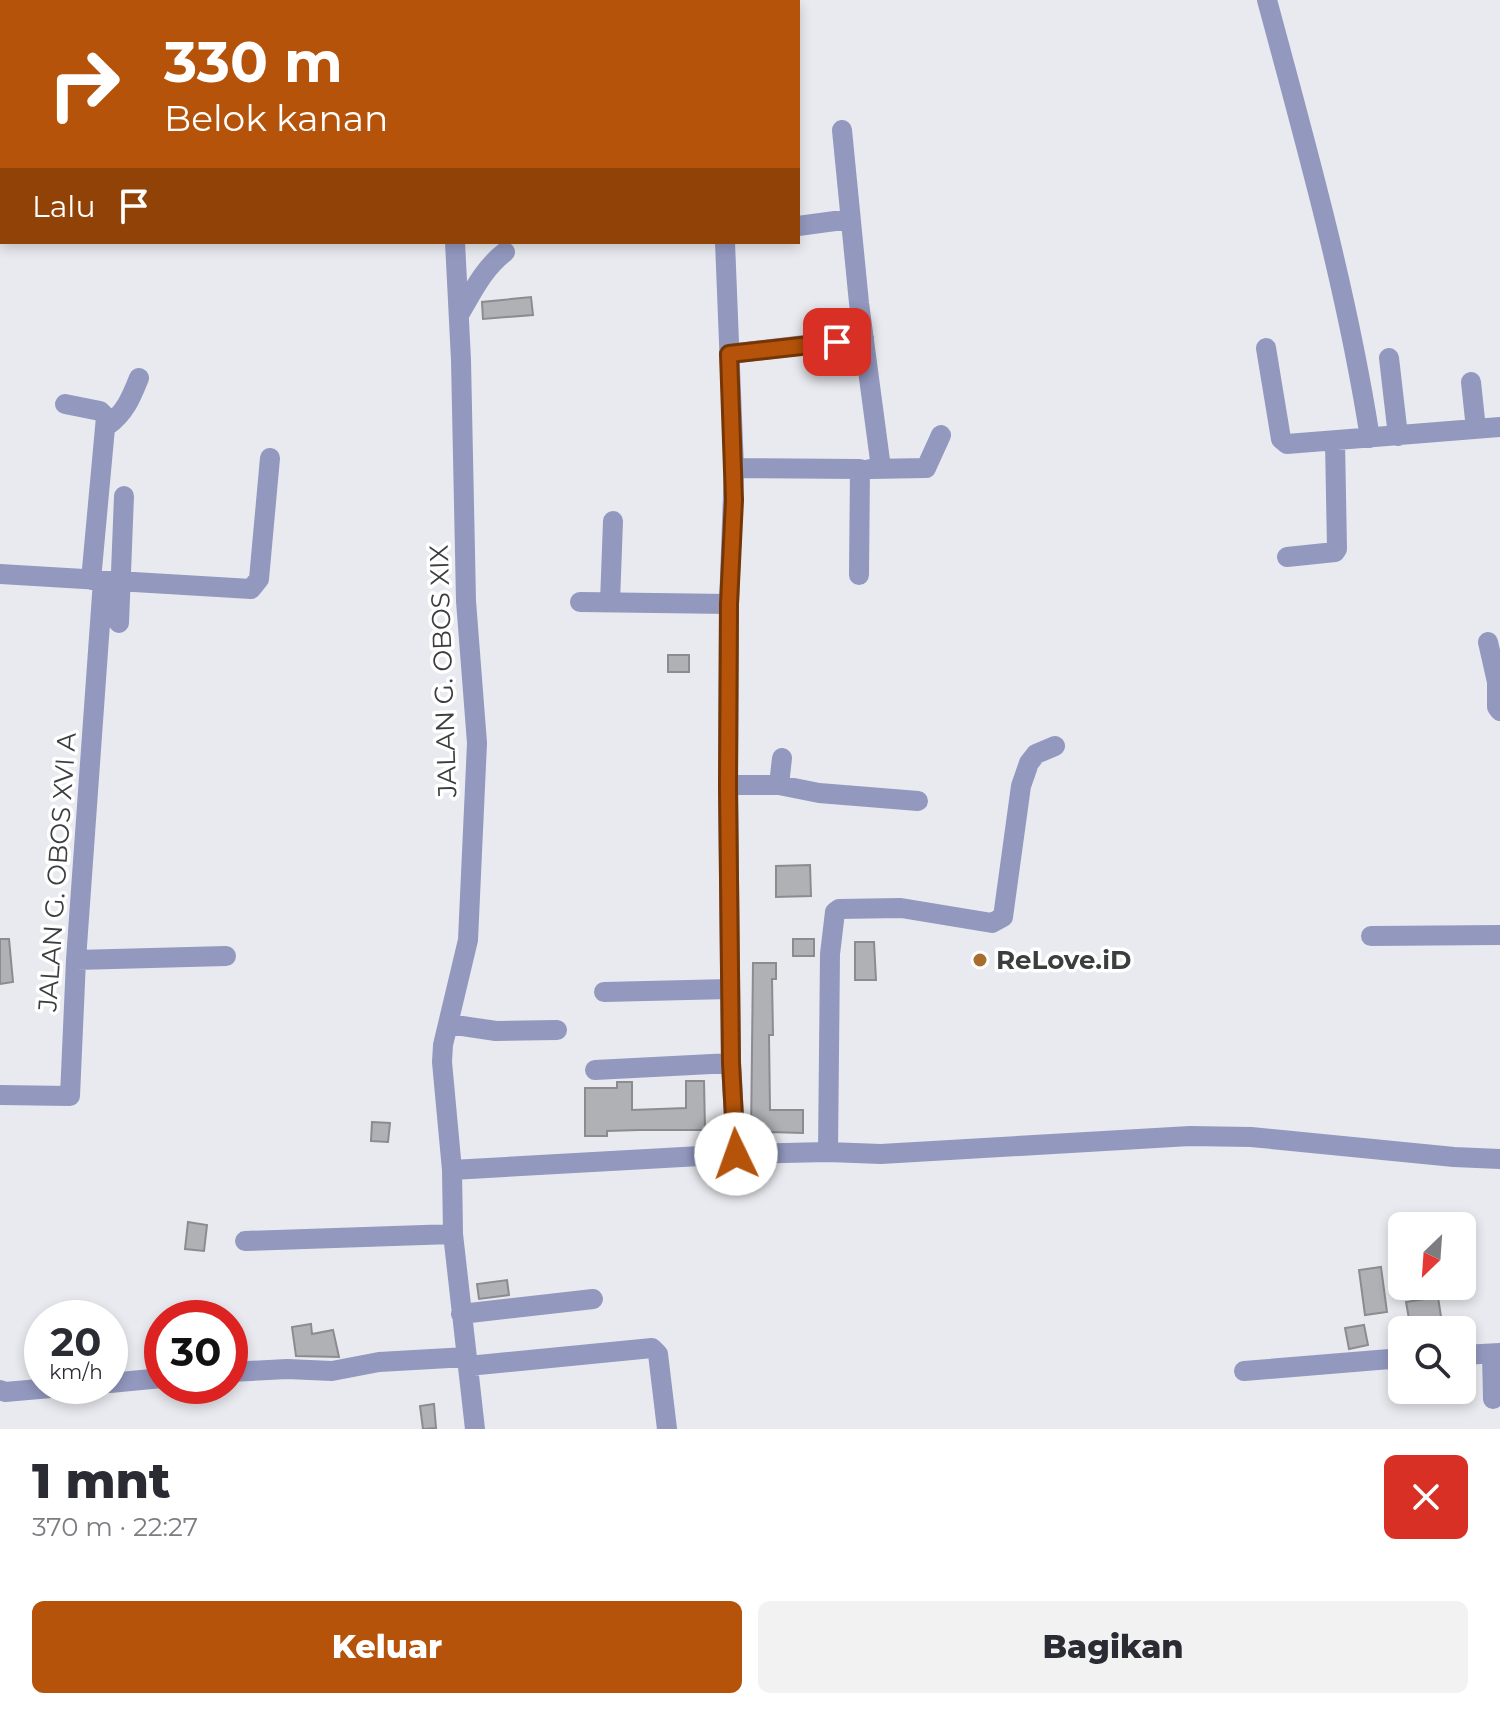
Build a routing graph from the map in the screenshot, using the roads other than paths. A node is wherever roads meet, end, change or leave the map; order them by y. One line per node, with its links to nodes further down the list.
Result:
1 (1267, 0): 21 (street)
2 (842, 130): 3 (street)
3 (850, 219): 4 (street); 9 (street)
4 (800, 226)
5 (455, 244): 8 (street, JALAN G. OBOS XIX)
6 (725, 244): 11 (street)
7 (505, 252): 8 (street)
8 (459, 315): 49 (street, JALAN G. OBOS XIX)
9 (864, 338): 11 (street); 25 (street)
10 (1266, 348): 22 (street)
11 (729, 354): 24 (street)
12 (1389, 358): 20 (street)
13 (139, 378): 16 (street)
14 (1471, 382): 18 (street)
15 (65, 404): 16 (street)
16 (107, 426): 31 (street)
17 (1500, 427): 18 (street)
18 (1476, 429): 20 (street)
19 (941, 435): 25 (street)
20 (1398, 436): 21 (street)
21 (1370, 438): 22 (street)
22 (1335, 441): 28 (street)
23 (270, 458): 31 (street)
24 (734, 468): 25 (street); 34 (street)
25 (870, 469): 30 (street)
26 (124, 496): 31 (street)
27 (613, 521): 33 (street)
28 (1287, 557)
29 (0, 574): 31 (street)
30 (859, 575)
31 (105, 581): 35 (street); 46 (street, JALAN G. OBOS XVI A)
32 (580, 602): 33 (street)
33 (610, 602): 34 (street)
34 (729, 604): 40 (street)
35 (119, 623)
36 (1488, 642): 37 (street)
37 (1500, 711)
38 (1055, 746): 54 (street)
39 (782, 758): 41 (street)
40 (728, 785): 41 (street); 47 (street)
41 (779, 785): 42 (street)
42 (918, 801)
43 (1500, 935): 44 (street)
44 (1371, 936)
45 (226, 956): 46 (street)
46 (76, 960): 53 (street, JALAN G. OBOS XVI A)
47 (730, 989): 48 (street); 51 (street)
48 (604, 992)
49 (449, 1024): 50 (street); 57 (street, JALAN G. OBOS XIX)
50 (557, 1030)
51 (731, 1063): 52 (street); 55 (street)
52 (595, 1070)
53 (0, 1095)
54 (828, 1152): 55 (street); 56 (street)
55 (736, 1154): 57 (street)
56 (1500, 1159)
57 (452, 1170): 58 (street, JALAN G. OBOS XIX)
58 (453, 1234): 59 (street); 61 (street, JALAN G. OBOS XIX)
59 (245, 1241)
60 (593, 1299): 61 (street)
61 (461, 1314): 65 (street, JALAN G. OBOS XIX)
62 (1496, 1353): 63 (street); 70 (street)
63 (1476, 1354)
64 (1388, 1359): 67 (street)
65 (467, 1362): 66 (street); 71 (street, JALAN G. OBOS XIX); 72 (street)
66 (248, 1371)
67 (1244, 1371)
68 (0, 1390): 69 (street)
69 (24, 1390)
70 (1493, 1399)
71 (475, 1429)
72 (667, 1429)

